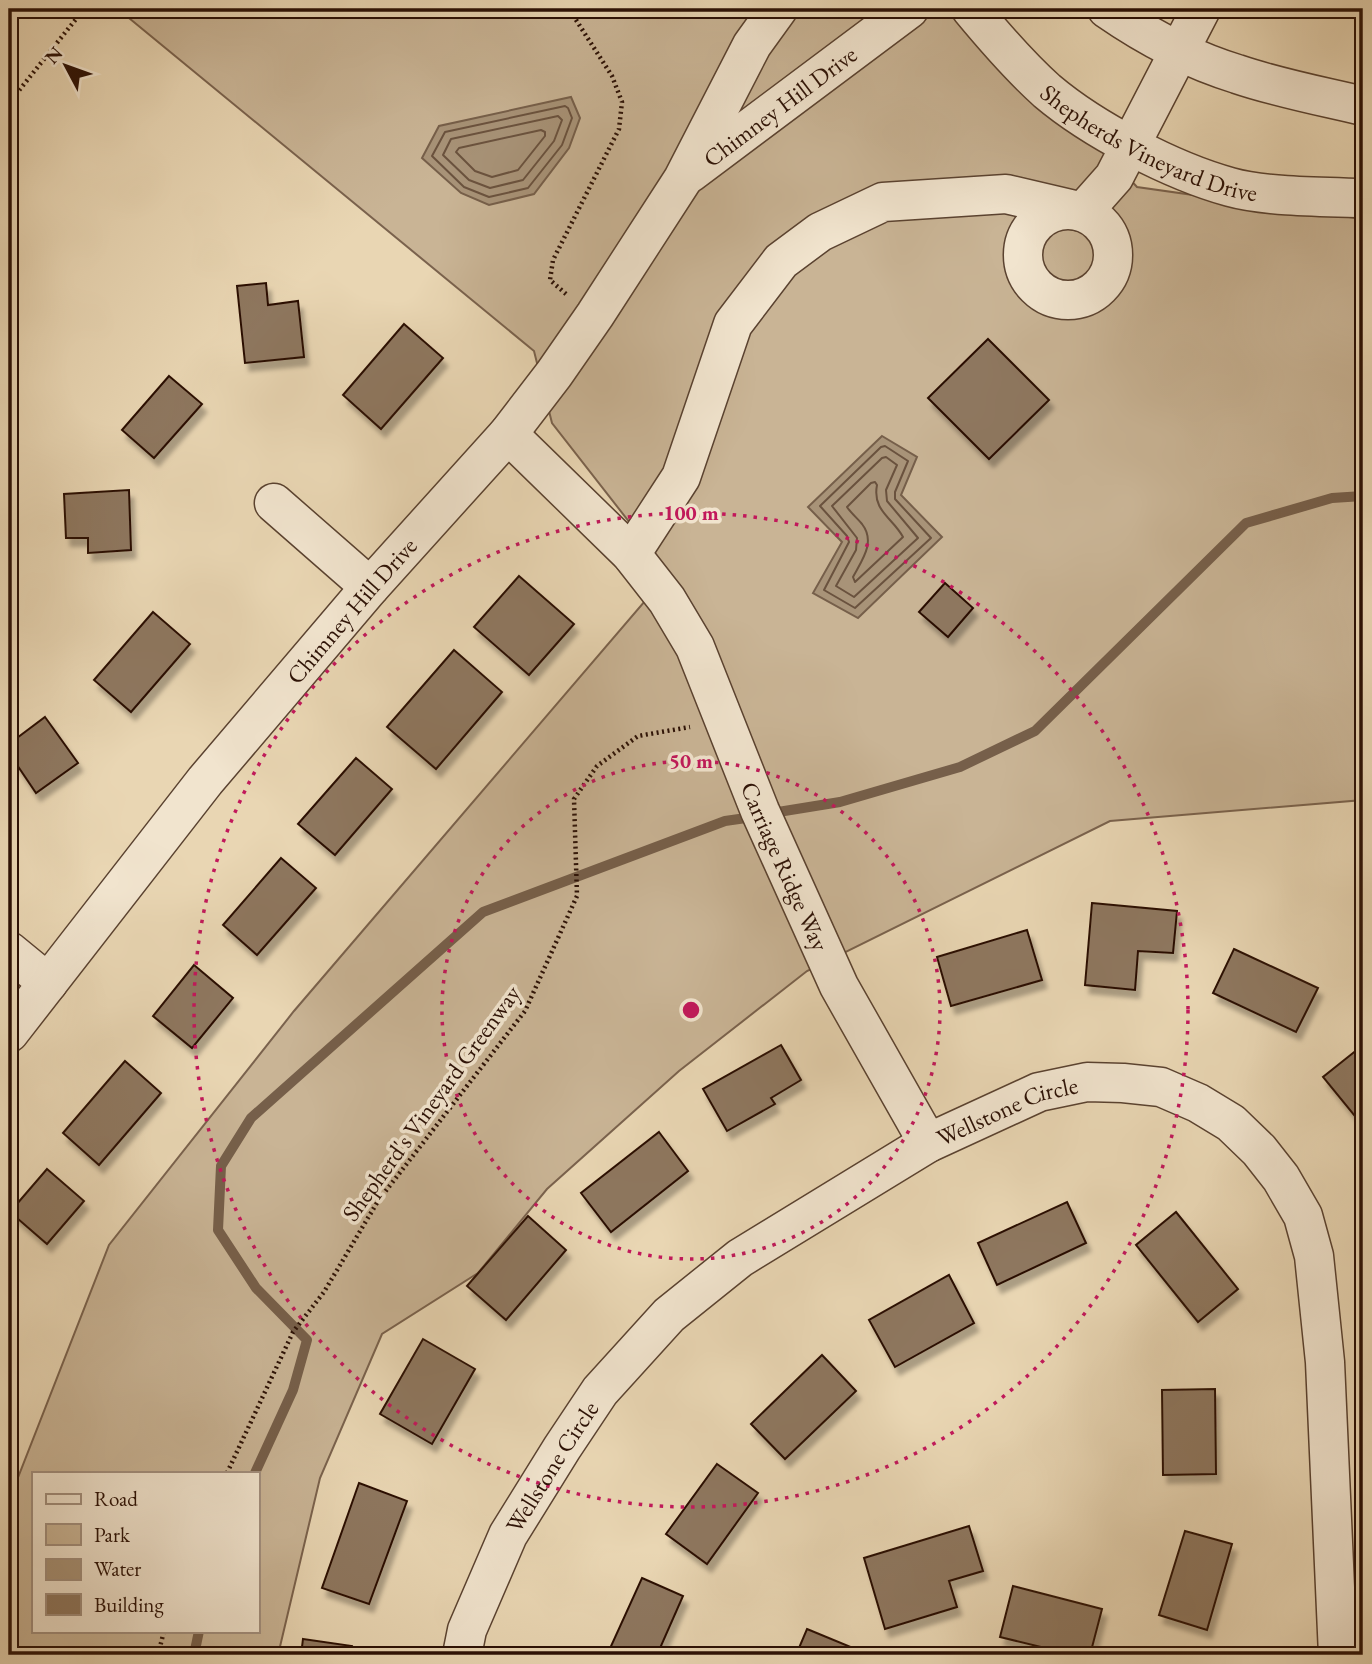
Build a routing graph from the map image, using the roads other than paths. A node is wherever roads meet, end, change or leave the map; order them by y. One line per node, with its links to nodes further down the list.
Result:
1 (778, 9): 9 (street, Chimney Hill Drive)
2 (909, 9): 9 (street, Chimney Hill Drive)
3 (971, 9): 8 (street, Shepherds Vineyard Drive)
4 (1107, 9): 6 (street)
5 (1201, 9): 6 (street)
6 (1180, 50): 7 (street); 8 (street)
7 (1363, 106)
8 (1132, 146): 10 (street, Shepherds Vineyard Drive); 13 (street)
9 (683, 179): 11 (street, Chimney Hill Drive)
10 (1363, 198)
11 (508, 434): 13 (street, Carriage Ridge Way); 14 (street, Chimney Hill Drive)
12 (274, 503): 14 (street)
13 (631, 554): 18 (street, Carriage Ridge Way)
14 (370, 587): 16 (street, Chimney Hill Drive)
15 (9, 951): 16 (street)
16 (48, 983): 17 (street, Chimney Hill Drive)
17 (9, 1033)
18 (929, 1143): 19 (street, Wellstone Circle); 20 (street, Wellstone Circle)
19 (462, 1655)
20 (1338, 1655)

